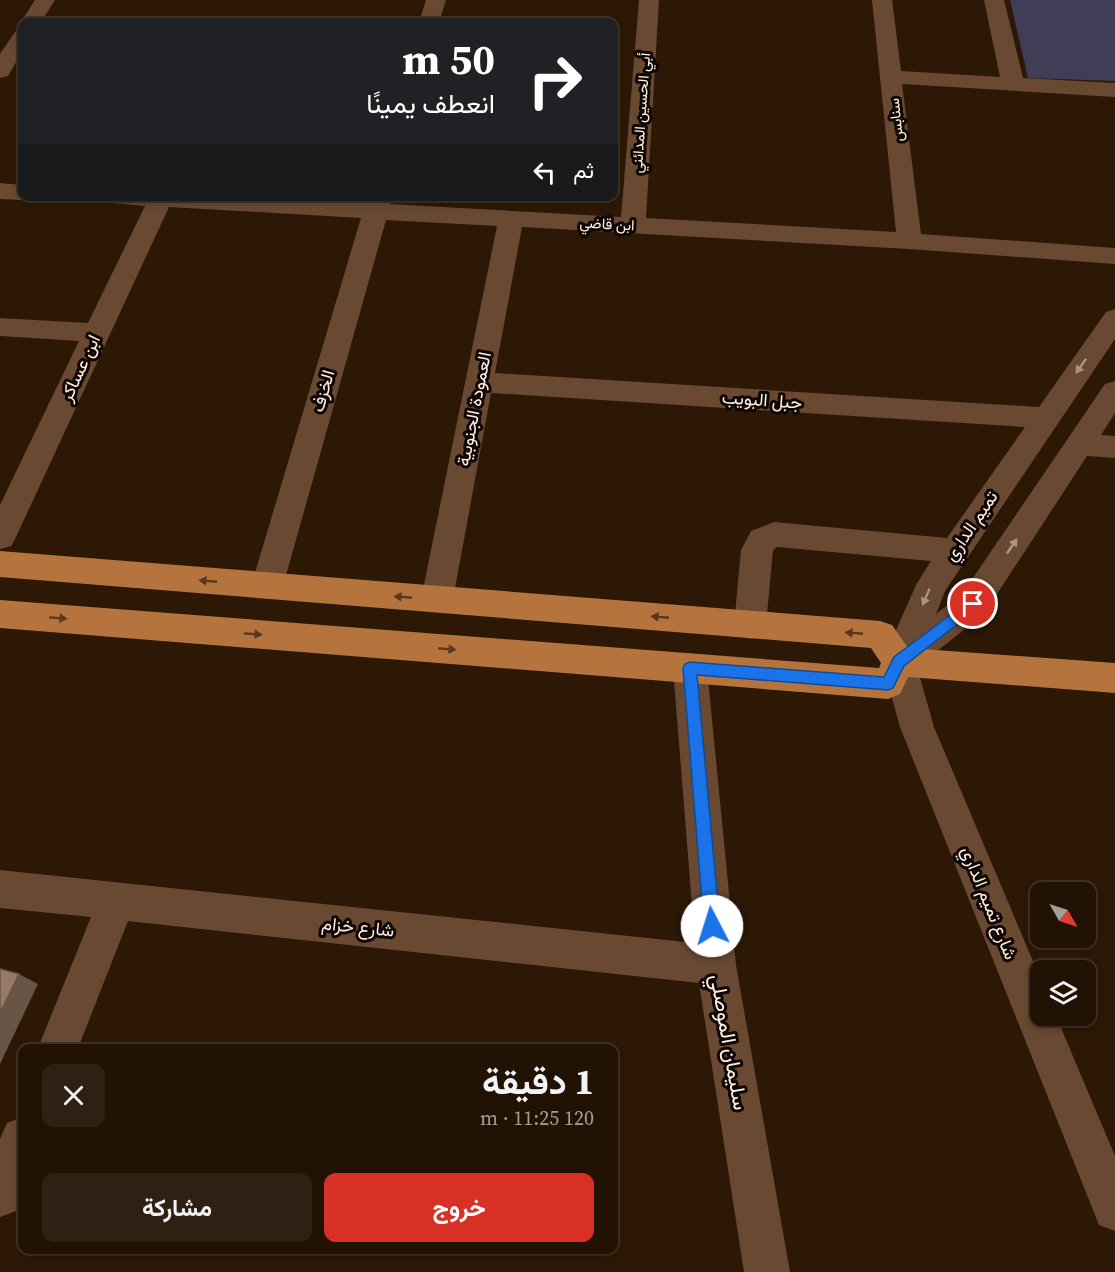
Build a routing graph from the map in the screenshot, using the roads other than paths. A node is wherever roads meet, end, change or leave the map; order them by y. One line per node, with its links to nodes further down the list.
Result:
1 (45, 0): 6 (street)
2 (436, 0): 7 (street)
3 (648, 0): 19 (street, أبي الحسين المدائني)
4 (882, 0): 10 (street, سنابس)
5 (994, 0): 11 (street)
6 (34, 18)
7 (430, 18)
8 (18, 45): 9 (street)
9 (10, 64)
10 (891, 77): 11 (street); 20 (street, سنابس)
11 (1012, 84): 12 (street)
12 (1115, 90)
13 (0, 191): 14 (street)
14 (18, 192)
15 (160, 201): 24 (street, ابن عساكر)
16 (214, 201): 17 (street, ابن قاضي)
17 (378, 204): 18 (street, ابن قاضي); 33 (street, الخزف)
18 (511, 219): 19 (street, ابن قاضي); 25 (street, العمودة الجنوبية)
19 (633, 225): 20 (street, ابن قاضي)
20 (909, 241): 21 (street, ابن قاضي)
21 (1115, 256)
22 (1115, 318): 27 (street, تميم الداري, one-way to 27)
23 (0, 327): 24 (street)
24 (97, 333): 30 (street, ابن عساكر)
25 (479, 382): 27 (street, جبل البويب); 34 (street, العمودة الجنوبية)
26 (1115, 391): 28 (street)
27 (1045, 418): 31 (street, تميم الداري)
28 (1080, 445): 29 (street); 37 (street, one-way to 28)
29 (1115, 447)
30 (0, 537)
31 (954, 551): 36 (street); 37 (street, تميم الداري, one-way to 37)
32 (0, 564): 33 (main road, one-way to 32)
33 (267, 586): 34 (main road, one-way to 33)
34 (436, 599): 36 (main road, one-way to 34)
35 (0, 614): 38 (main road, one-way to 38)
36 (750, 625): 37 (main road, one-way to 36)
37 (899, 662): 38 (main road); 39 (main road); 46 (street, شارع تميم الداري)
38 (690, 668): 42 (street, سليمان الموصلي)
39 (1115, 678)
40 (0, 890): 41 (street, شارع خزام)
41 (117, 902): 42 (street, شارع خزام); 43 (street)
42 (716, 965): 47 (street, سليمان الموصلي)
43 (60, 1044)
44 (18, 1148): 45 (street)
45 (0, 1195)
46 (1115, 1209)
47 (767, 1272)

